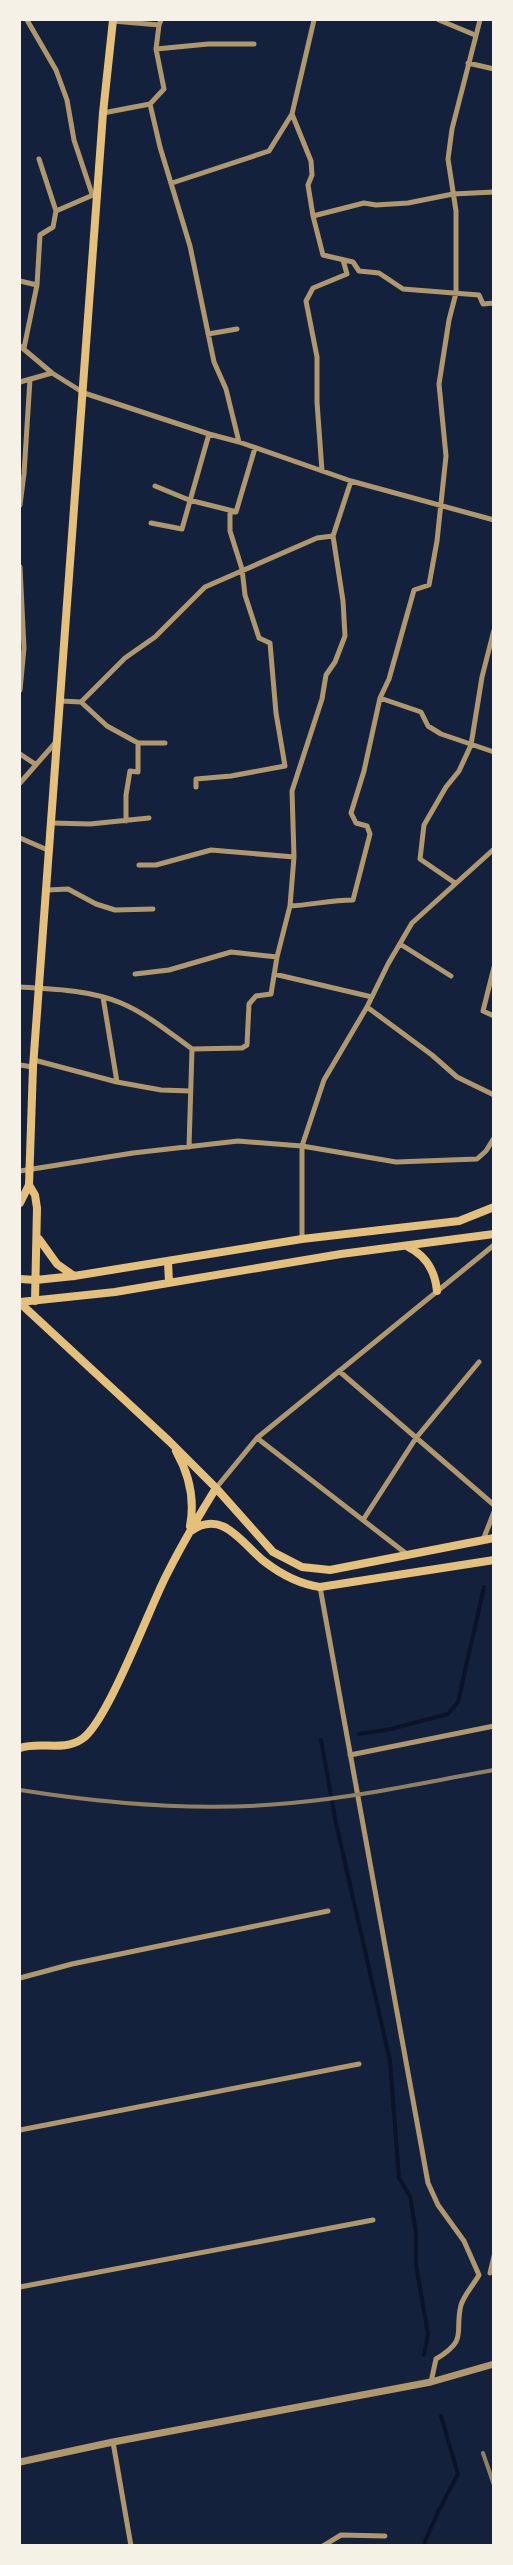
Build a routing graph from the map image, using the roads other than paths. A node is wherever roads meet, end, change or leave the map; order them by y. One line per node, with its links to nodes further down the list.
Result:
1 (27, 20): 19 (street)
2 (113, 20): 6 (street); 13 (main road)
3 (314, 20): 14 (street)
4 (439, 20): 7 (street)
5 (480, 20): 7 (street)
6 (160, 22): 9 (street)
7 (475, 35): 10 (street)
8 (254, 44): 9 (street)
9 (156, 49): 12 (street)
10 (468, 63): 11 (street); 18 (street)
11 (494, 69)
12 (150, 104): 13 (street); 16 (street)
13 (103, 113): 19 (main road)
14 (292, 114): 16 (street); 21 (street)
15 (39, 159): 20 (street)
16 (172, 183): 28 (street)
17 (494, 192): 18 (street)
18 (453, 194): 21 (street); 25 (street)
19 (95, 196): 20 (street); 33 (main road)
20 (56, 211): 24 (street)
21 (313, 216): 22 (street)
22 (343, 260): 25 (street); 37 (street)
23 (20, 281): 24 (street)
24 (37, 285): 29 (street)
25 (456, 293): 26 (street); 42 (street)
26 (494, 303)
27 (237, 328): 28 (street)
28 (208, 334): 35 (street)
29 (22, 347): 30 (street)
30 (52, 373): 31 (street); 33 (street)
31 (30, 379): 32 (street); 41 (street)
32 (20, 382)
33 (84, 393): 34 (street); 53 (main road)
34 (209, 434): 35 (street); 40 (street)
35 (240, 442): 36 (street)
36 (255, 448): 37 (street); 43 (street)
37 (322, 471): 38 (street)
38 (351, 482): 42 (street); 46 (street)
39 (155, 486): 40 (street)
40 (189, 500): 43 (street); 45 (street)
41 (20, 506)
42 (441, 507): 44 (street); 52 (street)
43 (237, 512): 48 (street)
44 (494, 520)
45 (151, 523)
46 (333, 536): 48 (street); 70 (street)
47 (20, 567): 50 (street)
48 (242, 569): 54 (street); 63 (street)
49 (494, 630): 58 (street)
50 (22, 648): 51 (street)
51 (20, 690)
52 (380, 698): 58 (street); 74 (street)
53 (61, 701): 54 (street); 55 (main road)
54 (81, 702): 56 (street)
55 (58, 740): 61 (street); 66 (main road)
56 (138, 743): 57 (street); 65 (street)
57 (165, 743)
58 (471, 745): 59 (street); 72 (street)
59 (494, 752)
60 (20, 754): 61 (street)
61 (35, 764): 62 (street)
62 (20, 783)
63 (196, 787)
64 (149, 818): 65 (street)
65 (126, 821): 66 (street)
66 (52, 823): 68 (main road)
67 (20, 838): 68 (street)
68 (50, 851): 73 (main road)
69 (492, 852): 72 (street)
70 (294, 858): 71 (street); 74 (street)
71 (139, 865)
72 (455, 883): 76 (street)
73 (48, 890): 75 (street); 83 (main road)
74 (290, 906): 77 (street)
75 (153, 909)
76 (400, 944): 81 (street); 85 (street)
77 (277, 957): 79 (street); 80 (street)
78 (494, 967): 87 (street)
79 (135, 974)
80 (274, 974): 85 (street); 88 (street)
81 (451, 976)
82 (20, 987): 83 (street)
83 (39, 988): 84 (street); 89 (main road)
84 (103, 997): 88 (street); 91 (street)
85 (372, 997): 86 (street)
86 (367, 1007): 93 (street); 95 (street)
87 (494, 1016)
88 (192, 1049): 92 (street)
89 (33, 1064): 90 (street); 91 (street); 98 (main road)
90 (20, 1065)
91 (117, 1082): 92 (street)
92 (190, 1091): 96 (street)
93 (494, 1095)
94 (494, 1138): 95 (street)
95 (302, 1146): 96 (street); 104 (street)
96 (189, 1147): 98 (street)
97 (20, 1171): 98 (street)
98 (29, 1171): 99 (main road)
99 (29, 1185): 100 (main road); 103 (main road)
100 (20, 1203)
101 (494, 1207): 104 (main road)
102 (494, 1234): 106 (main road)
103 (38, 1237): 108 (main road); 110 (main road)
104 (302, 1239): 107 (main road)
105 (494, 1245): 112 (street)
106 (407, 1246): 111 (main road); 112 (main road)
107 (168, 1262): 108 (main road); 111 (main road)
108 (74, 1276): 110 (main road)
109 (20, 1279): 110 (main road)
110 (36, 1280): 113 (main road)
111 (170, 1282): 113 (main road)
112 (438, 1291): 116 (street)
113 (36, 1301): 114 (main road)
114 (20, 1303): 119 (main road)
115 (479, 1362): 118 (street)
116 (339, 1371): 117 (street); 118 (street)
117 (257, 1438): 120 (street); 123 (street)
118 (416, 1438): 121 (street); 123 (street)
119 (169, 1441): 120 (main road); 124 (main road)
120 (216, 1488): 124 (main road); 129 (main road)
121 (494, 1505)
122 (494, 1512): 126 (street)
123 (363, 1520): 127 (street)
124 (188, 1534): 130 (main road); 134 (main road)
125 (494, 1538): 126 (main road)
126 (483, 1540): 127 (main road)
127 (409, 1556): 129 (main road)
128 (494, 1560): 131 (main road)
129 (292, 1563): 130 (main road)
130 (286, 1577): 131 (main road)
131 (320, 1587): 136 (street)
132 (494, 1726): 136 (street)
133 (20, 1740): 134 (main road)
134 (29, 1745): 135 (main road)
135 (20, 1748)
136 (350, 1755): 144 (street)
137 (327, 1911): 138 (street)
138 (20, 1978)
139 (359, 2064): 140 (street)
140 (20, 2130)
141 (373, 2220): 145 (street)
142 (494, 2256): 143 (street)
143 (492, 2273): 144 (street)
144 (479, 2275): 147 (street)
145 (20, 2287)
146 (494, 2364): 147 (street)
147 (431, 2382): 148 (street)
148 (113, 2442): 149 (street); 151 (street)
149 (20, 2462)
150 (385, 2536): 152 (street)
151 (131, 2546)
152 (323, 2546)

